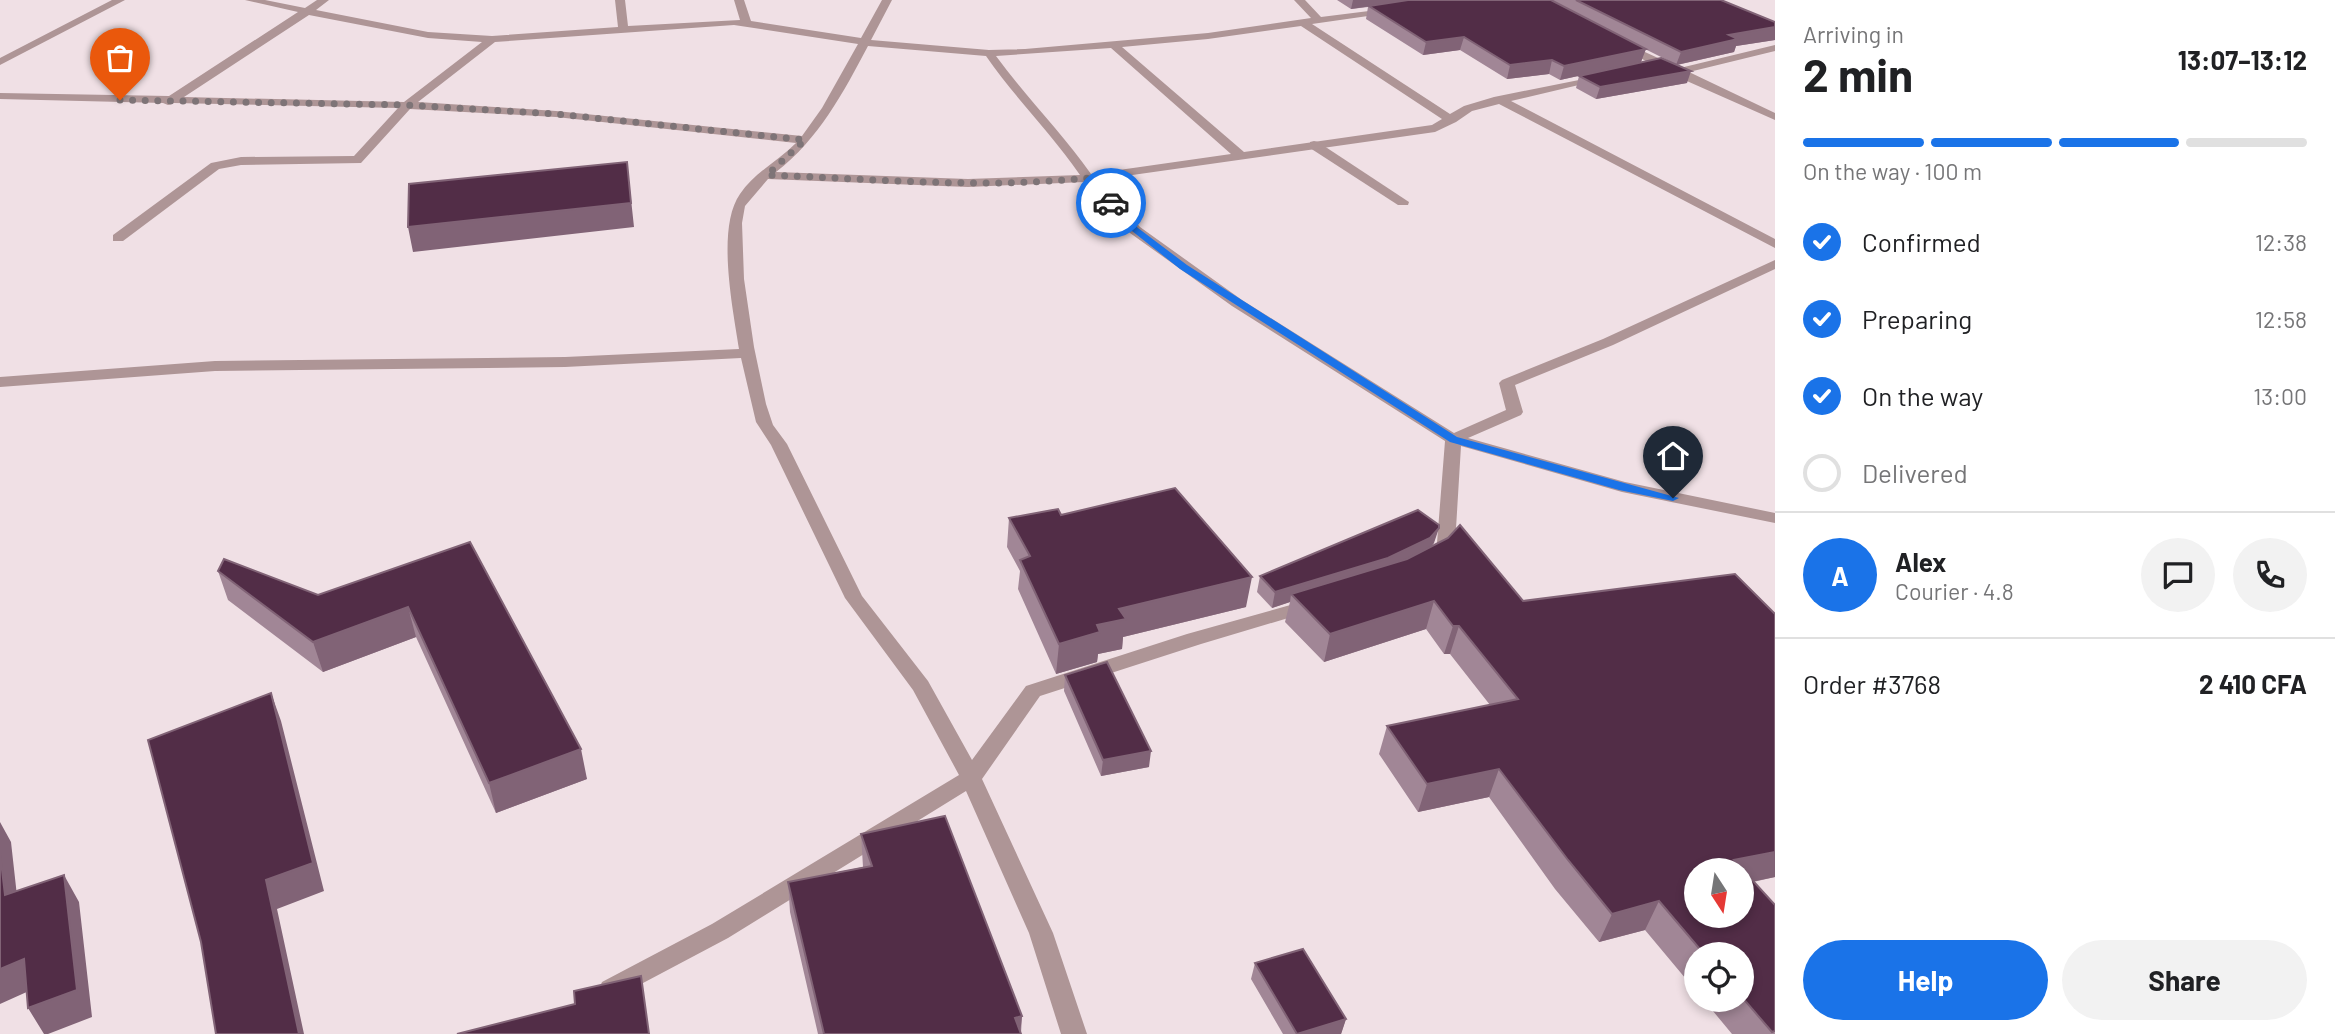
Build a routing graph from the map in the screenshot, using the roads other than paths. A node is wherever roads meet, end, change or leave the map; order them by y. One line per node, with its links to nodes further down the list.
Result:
1 (120, 0): 20 (street)
2 (250, 0): 9 (street)
3 (324, 0): 9 (street)
4 (620, 0): 13 (street)
5 (740, 0): 11 (street)
6 (887, 0): 16 (street)
7 (1299, 0): 10 (street)
8 (1399, 8): 10 (street)
9 (307, 10): 14 (street); 27 (street)
10 (1319, 20): 12 (street)
11 (746, 23): 13 (street); 16 (street)
12 (1304, 23): 17 (street); 30 (street)
13 (623, 29): 14 (street)
14 (492, 39): 28 (street)
15 (1614, 40): 21 (street)
16 (864, 42): 19 (street); 31 (street)
17 (1114, 45): 19 (street); 33 (street)
18 (1775, 48): 24 (street)
19 (989, 52): 35 (street)
20 (0, 62)
21 (1660, 64): 22 (street); 24 (street)
22 (1646, 66)
23 (1619, 72): 26 (street)
24 (1675, 72): 29 (street)
25 (0, 96): 27 (street)
26 (1498, 99): 30 (street); 38 (street)
27 (168, 102): 28 (street)
28 (407, 105): 31 (street); 37 (street)
29 (1775, 117)
30 (1452, 120): 32 (street)
31 (805, 140): 34 (street)
32 (1314, 145): 33 (street); 36 (street)
33 (1241, 156): 35 (street)
34 (767, 175): 35 (street); 40 (street)
35 (1088, 178): 42 (street)
36 (1403, 202)
37 (118, 238)
38 (1775, 244)
39 (1775, 264): 42 (street)
40 (748, 353): 41 (street); 46 (street)
41 (0, 382)
42 (1453, 439): 43 (street); 44 (street)
43 (1775, 518)
44 (1412, 569)
45 (1332, 599): 46 (street)
46 (971, 778): 47 (street); 48 (street)
47 (587, 1002)
48 (1074, 1034)

